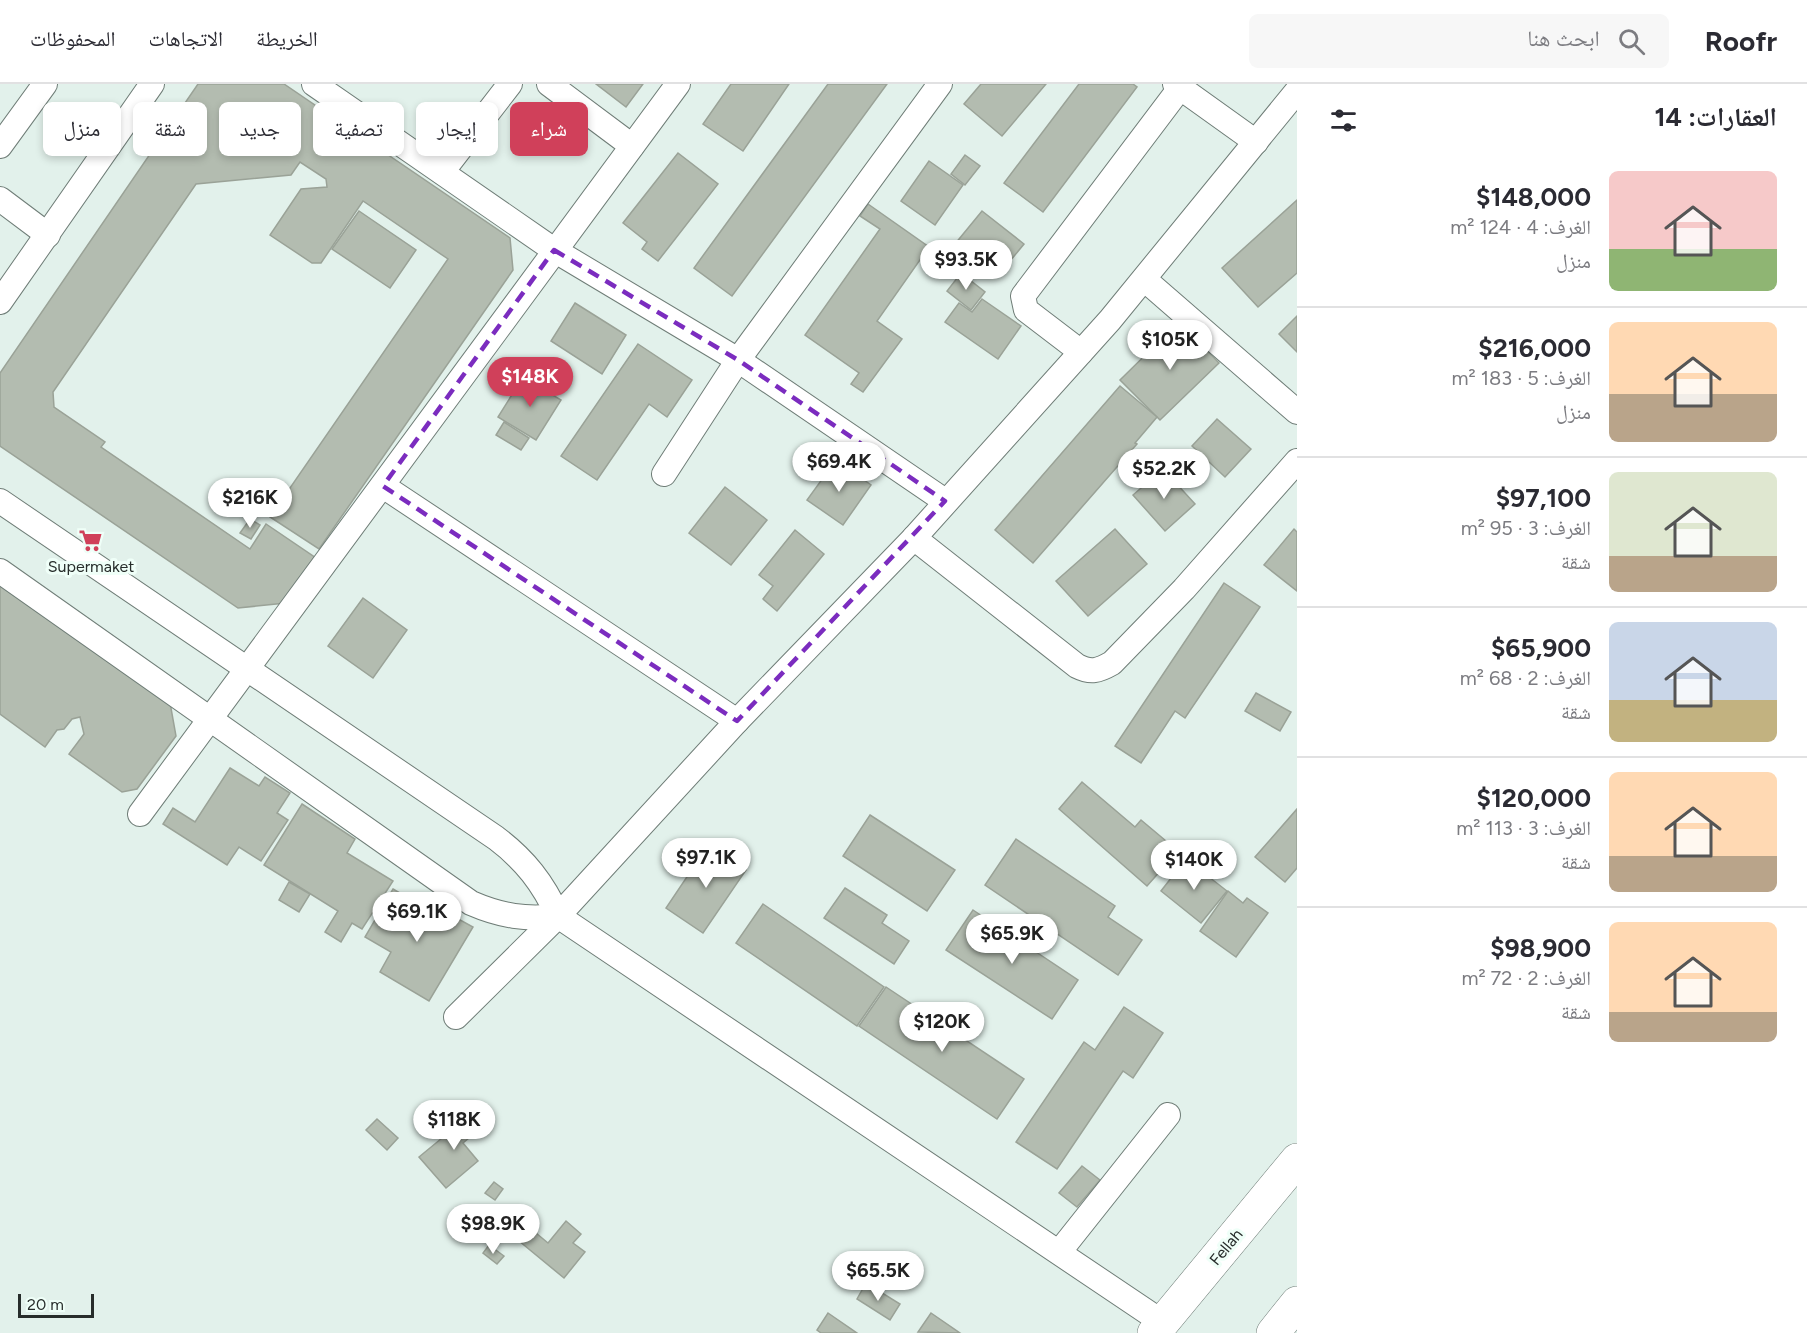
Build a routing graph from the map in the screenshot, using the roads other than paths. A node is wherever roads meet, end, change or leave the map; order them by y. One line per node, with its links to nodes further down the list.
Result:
1 (45, 84): 11 (street)
2 (152, 84): 15 (street)
3 (314, 84): 13 (street)
4 (510, 84): 13 (street)
5 (549, 84): 12 (street)
6 (678, 84): 12 (street)
7 (940, 84): 20 (street)
8 (1177, 86): 10 (street); 19 (street)
9 (1297, 91): 10 (street)
10 (1256, 142): 17 (street)
11 (0, 146)
12 (632, 146): 16 (street)
13 (442, 172): 16 (street)
14 (0, 199): 15 (street)
15 (48, 235): 18 (street)
16 (554, 250): 20 (street); 24 (street)
17 (1144, 279): 19 (street); 21 (street)
18 (0, 302)
19 (1081, 352): 26 (street)
20 (738, 360): 23 (street); 26 (street)
21 (1297, 412)
22 (1297, 461): 27 (street)
23 (664, 474)
24 (383, 486): 29 (street); 31 (street)
25 (0, 501): 29 (street)
26 (945, 501): 27 (street)
27 (914, 538): 31 (street)
28 (0, 571): 30 (street)
29 (247, 671): 30 (street); 33 (street)
30 (210, 718): 32 (street); 33 (street)
31 (737, 721): 33 (street)
32 (140, 814)
33 (558, 916): 34 (street); 37 (street)
34 (456, 1017)
35 (1168, 1115): 37 (street)
36 (1297, 1161): 39 (main road, Fellah)
37 (1060, 1251): 39 (street)
38 (1297, 1303): 40 (main road)
39 (1158, 1328)
40 (1273, 1333)

